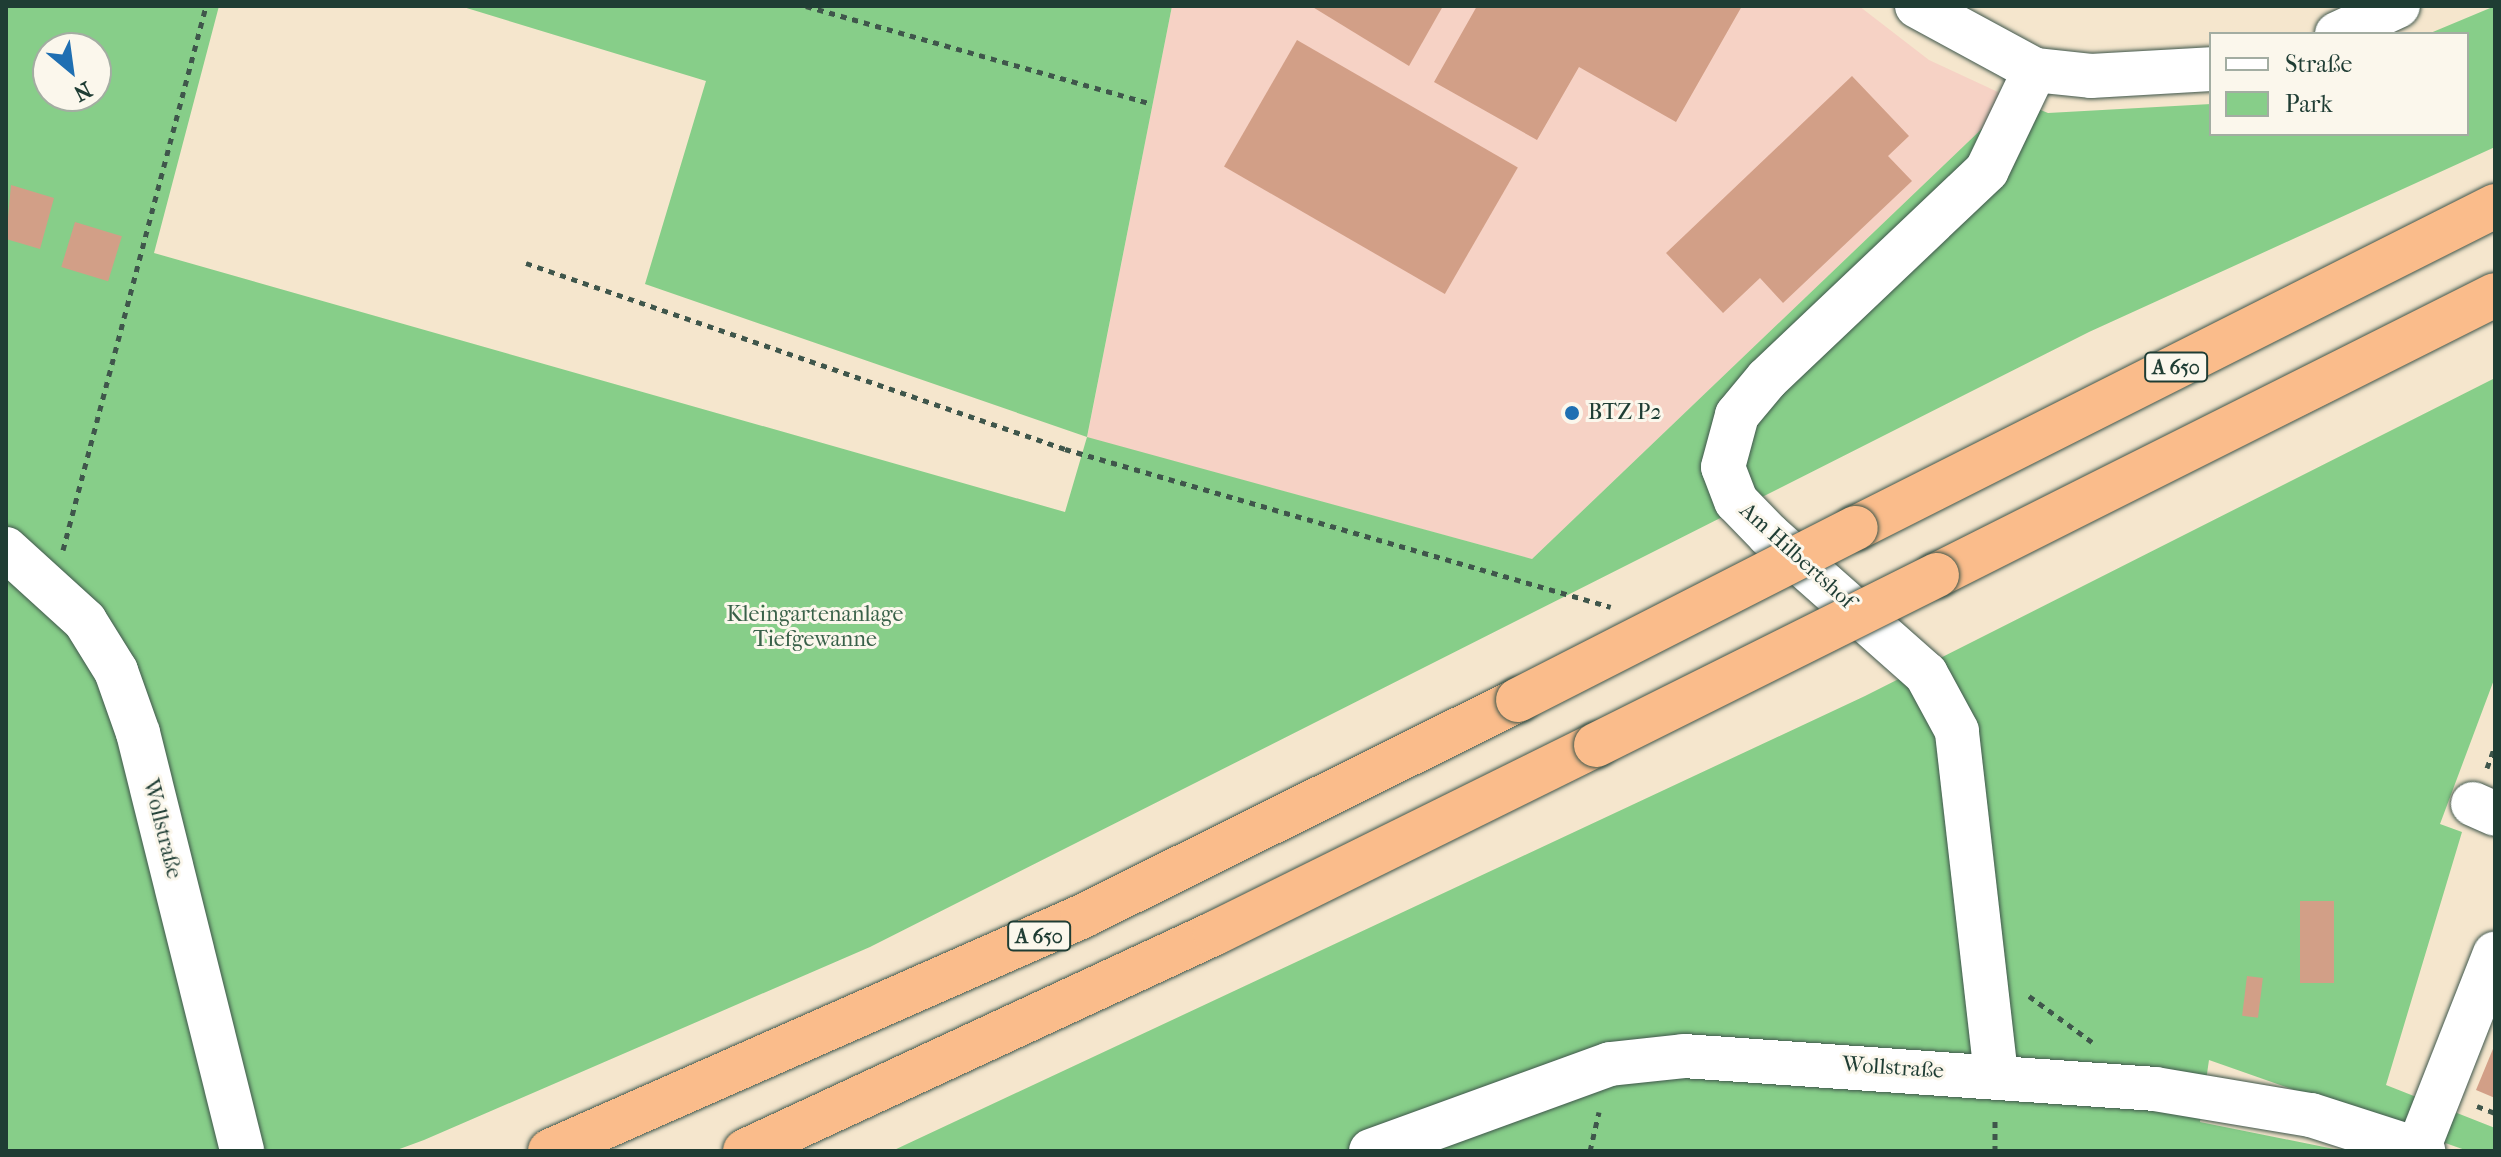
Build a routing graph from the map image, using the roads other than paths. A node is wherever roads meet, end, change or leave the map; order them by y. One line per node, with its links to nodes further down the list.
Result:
1 (1917, 6): 5 (street)
2 (2398, 6): 3 (street)
3 (2341, 32)
4 (2209, 69): 5 (street)
5 (2035, 70): 10 (street, Am Hilbertshof)
6 (2495, 206): 13 (highway, A 650, bridge)
7 (2495, 295): 14 (highway, bridge)
8 (6, 549): 12 (street, Wollstraße)
9 (2495, 954): 11 (street)
10 (1996, 1075): 11 (street, Wollstraße); 15 (street, Wollstraße)
11 (2420, 1150)
12 (242, 1151)
13 (550, 1151)
14 (745, 1151)
15 (1371, 1151)

